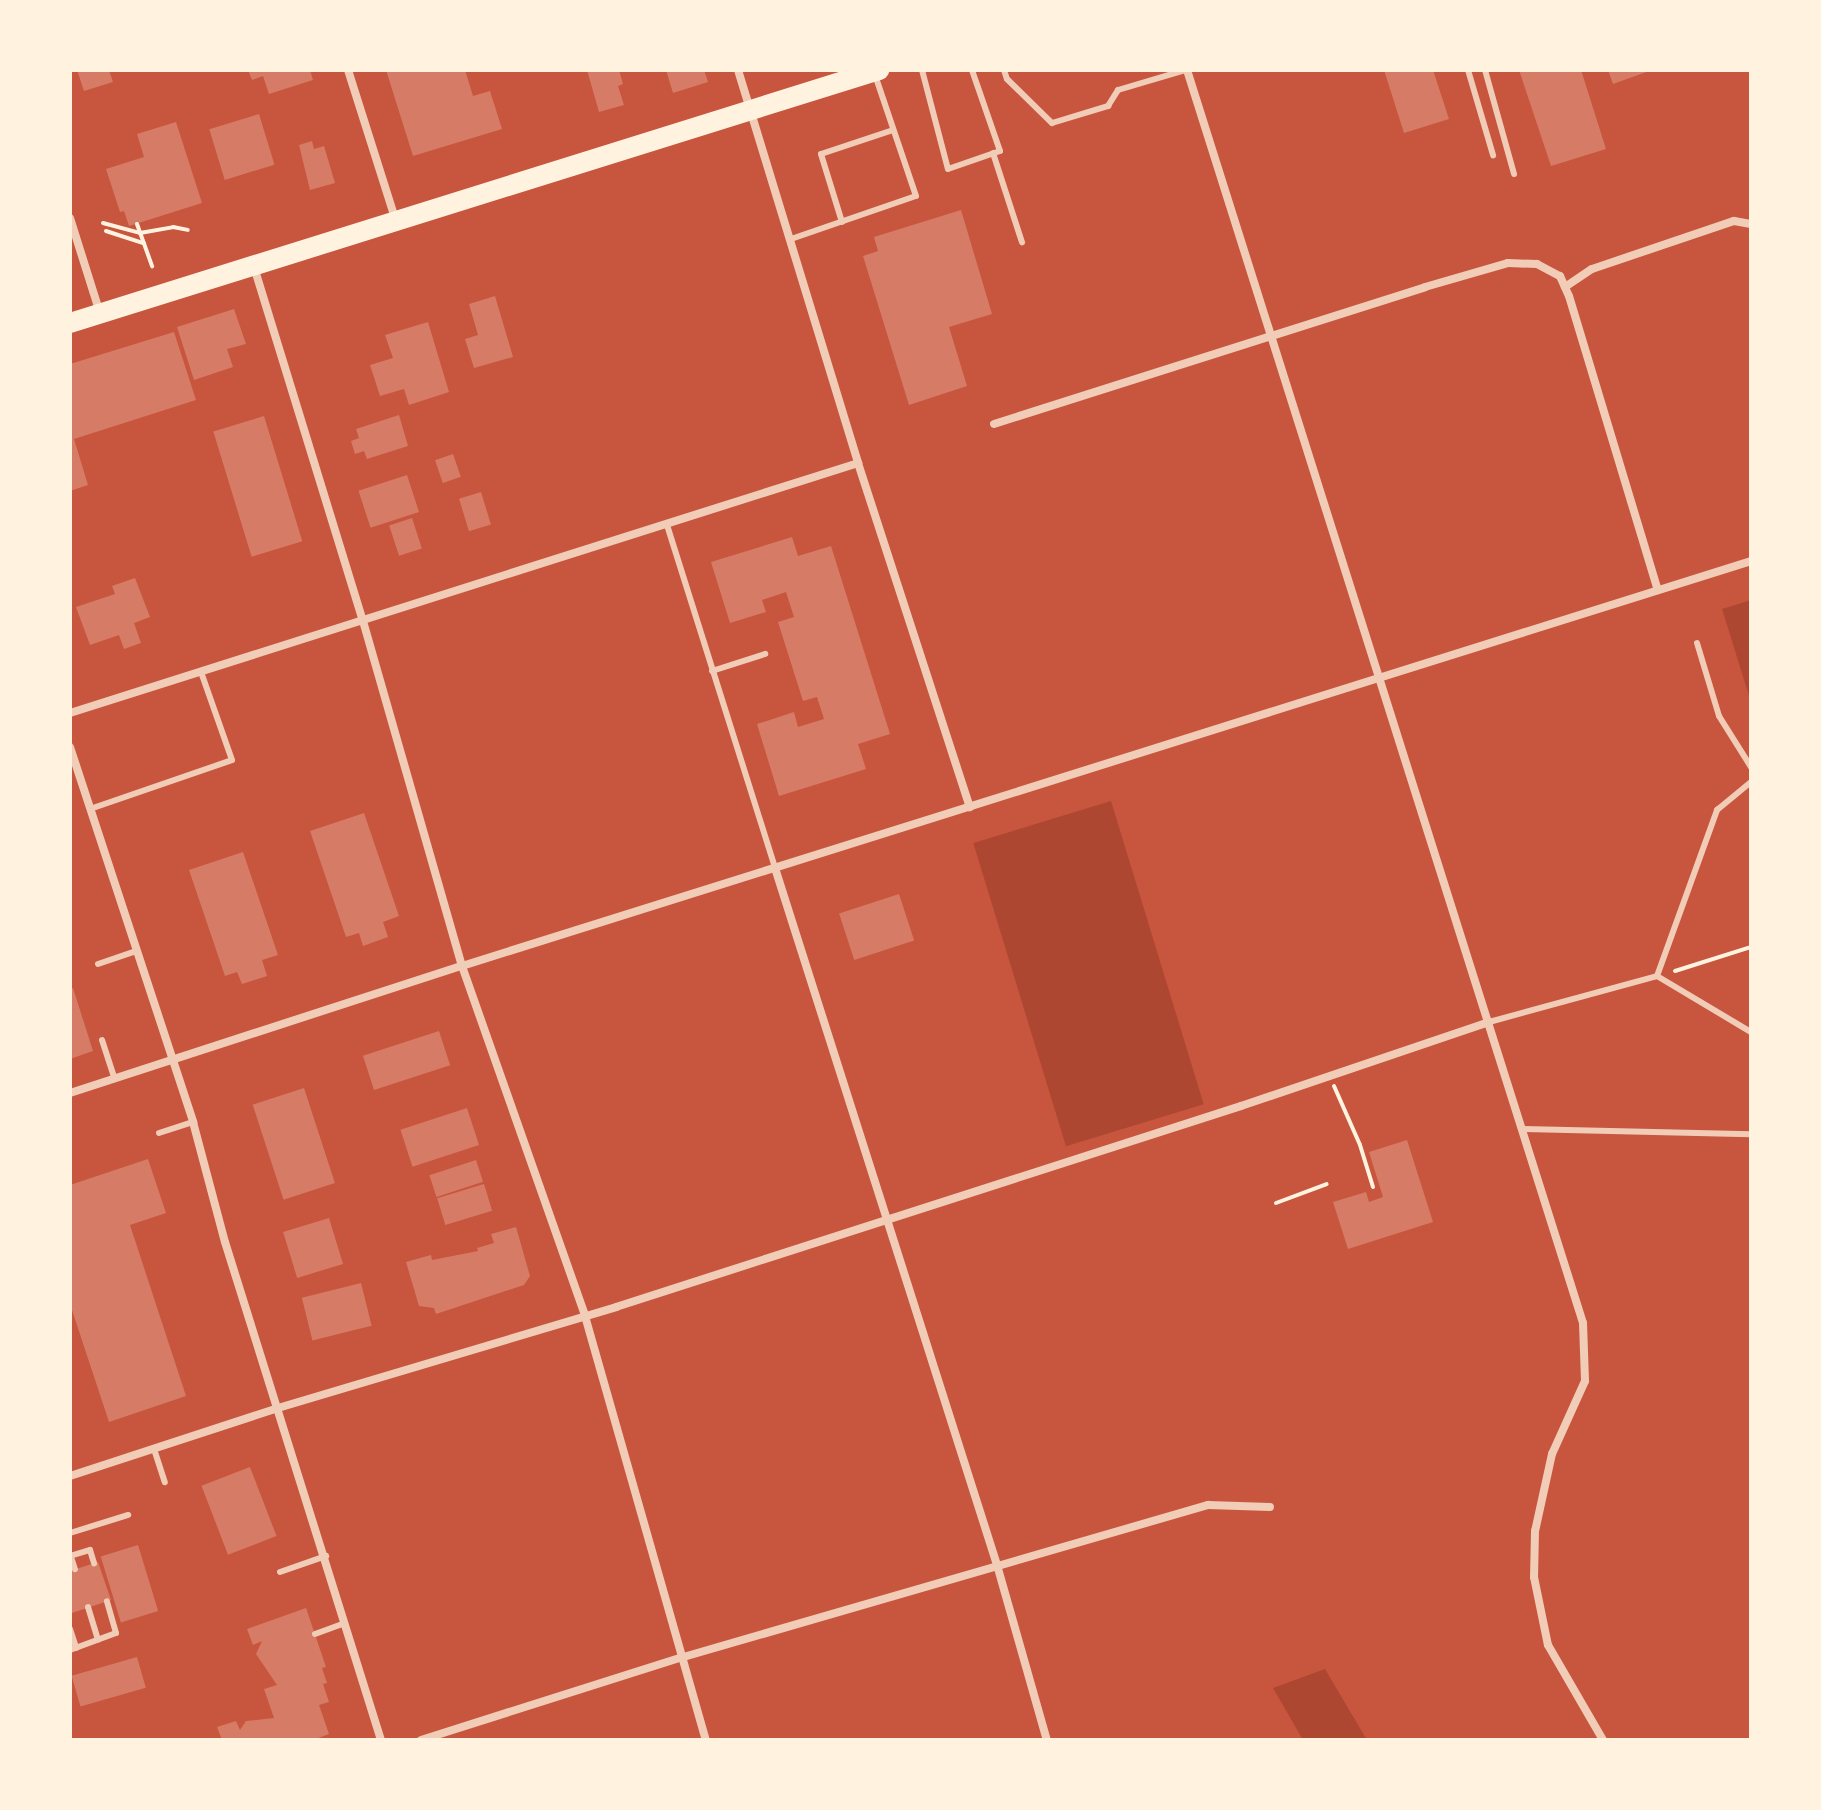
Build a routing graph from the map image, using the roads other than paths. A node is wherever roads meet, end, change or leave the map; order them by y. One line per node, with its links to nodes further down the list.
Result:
1 (348, 70): 16 (street)
2 (738, 70): 10 (street)
3 (922, 70): 12 (lane)
4 (972, 70): 12 (lane)
5 (1004, 70): 6 (lane)
6 (1186, 70): 25 (street)
7 (1468, 70): 13 (lane)
8 (1485, 70): 14 (lane)
9 (876, 71): 10 (main road); 11 (lane)
10 (751, 110): 16 (main road); 19 (street)
11 (893, 130): 17 (lane); 17 (lane)
12 (993, 153): 20 (lane)
13 (1493, 155)
14 (1514, 174)
15 (70, 218): 23 (street)
16 (396, 221): 21 (main road)
17 (842, 222): 19 (lane)
18 (1751, 224): 22 (street)
19 (791, 239): 27 (street)
20 (1022, 242)
21 (253, 266): 23 (main road); 31 (street)
22 (1565, 287): 25 (street); 30 (street)
23 (100, 314): 24 (main road)
24 (70, 323)
25 (1270, 335): 26 (street); 36 (street)
26 (994, 424)
27 (858, 463): 28 (street); 41 (street)
28 (667, 525): 31 (street); 34 (lane)
29 (1751, 561): 30 (street)
30 (1658, 590): 36 (street)
31 (363, 621): 35 (street); 46 (street)
32 (1697, 643): 39 (lane)
33 (765, 654): 34 (lane)
34 (712, 671): 43 (lane)
35 (201, 672): 37 (street); 42 (lane)
36 (1382, 679): 41 (street); 48 (street)
37 (70, 713)
38 (70, 747): 42 (street)
39 (1751, 767)
40 (1751, 782): 47 (lane)
41 (970, 807): 43 (street)
42 (90, 809): 44 (street)
43 (775, 868): 46 (street); 58 (street)
44 (136, 951): 45 (lane); 51 (street)
45 (98, 964)
46 (462, 966): 51 (street); 59 (street)
47 (1657, 976): 48 (lane); 49 (lane)
48 (1489, 1022): 55 (street); 58 (street)
49 (1751, 1032)
50 (102, 1040): 52 (lane)
51 (170, 1058): 52 (street); 54 (street)
52 (114, 1078): 53 (street)
53 (70, 1093)
54 (193, 1122): 56 (lane); 60 (street)
55 (1522, 1129): 57 (lane); 85 (street)
56 (159, 1133)
57 (1751, 1134)
58 (885, 1220): 59 (street); 70 (street)
59 (585, 1316): 60 (street); 80 (street)
60 (278, 1408): 61 (street); 68 (street)
61 (154, 1449): 62 (street); 63 (lane)
62 (70, 1476)
63 (165, 1482)
64 (1270, 1507): 70 (street)
65 (128, 1515): 66 (lane)
66 (70, 1533)
67 (70, 1554): 69 (lane); 71 (lane)
68 (326, 1556): 72 (lane); 75 (street)
69 (94, 1563)
70 (997, 1565): 80 (street); 84 (street)
71 (75, 1569)
72 (280, 1572)
73 (107, 1601): 78 (lane)
74 (88, 1607): 78 (lane)
75 (346, 1623): 77 (lane); 81 (street)
76 (70, 1629): 79 (lane)
77 (315, 1634)
78 (98, 1640): 79 (lane)
79 (73, 1649)
80 (680, 1658): 82 (street); 83 (street)
81 (381, 1740)
82 (421, 1740)
83 (706, 1740)
84 (1047, 1740)
85 (1603, 1740)

